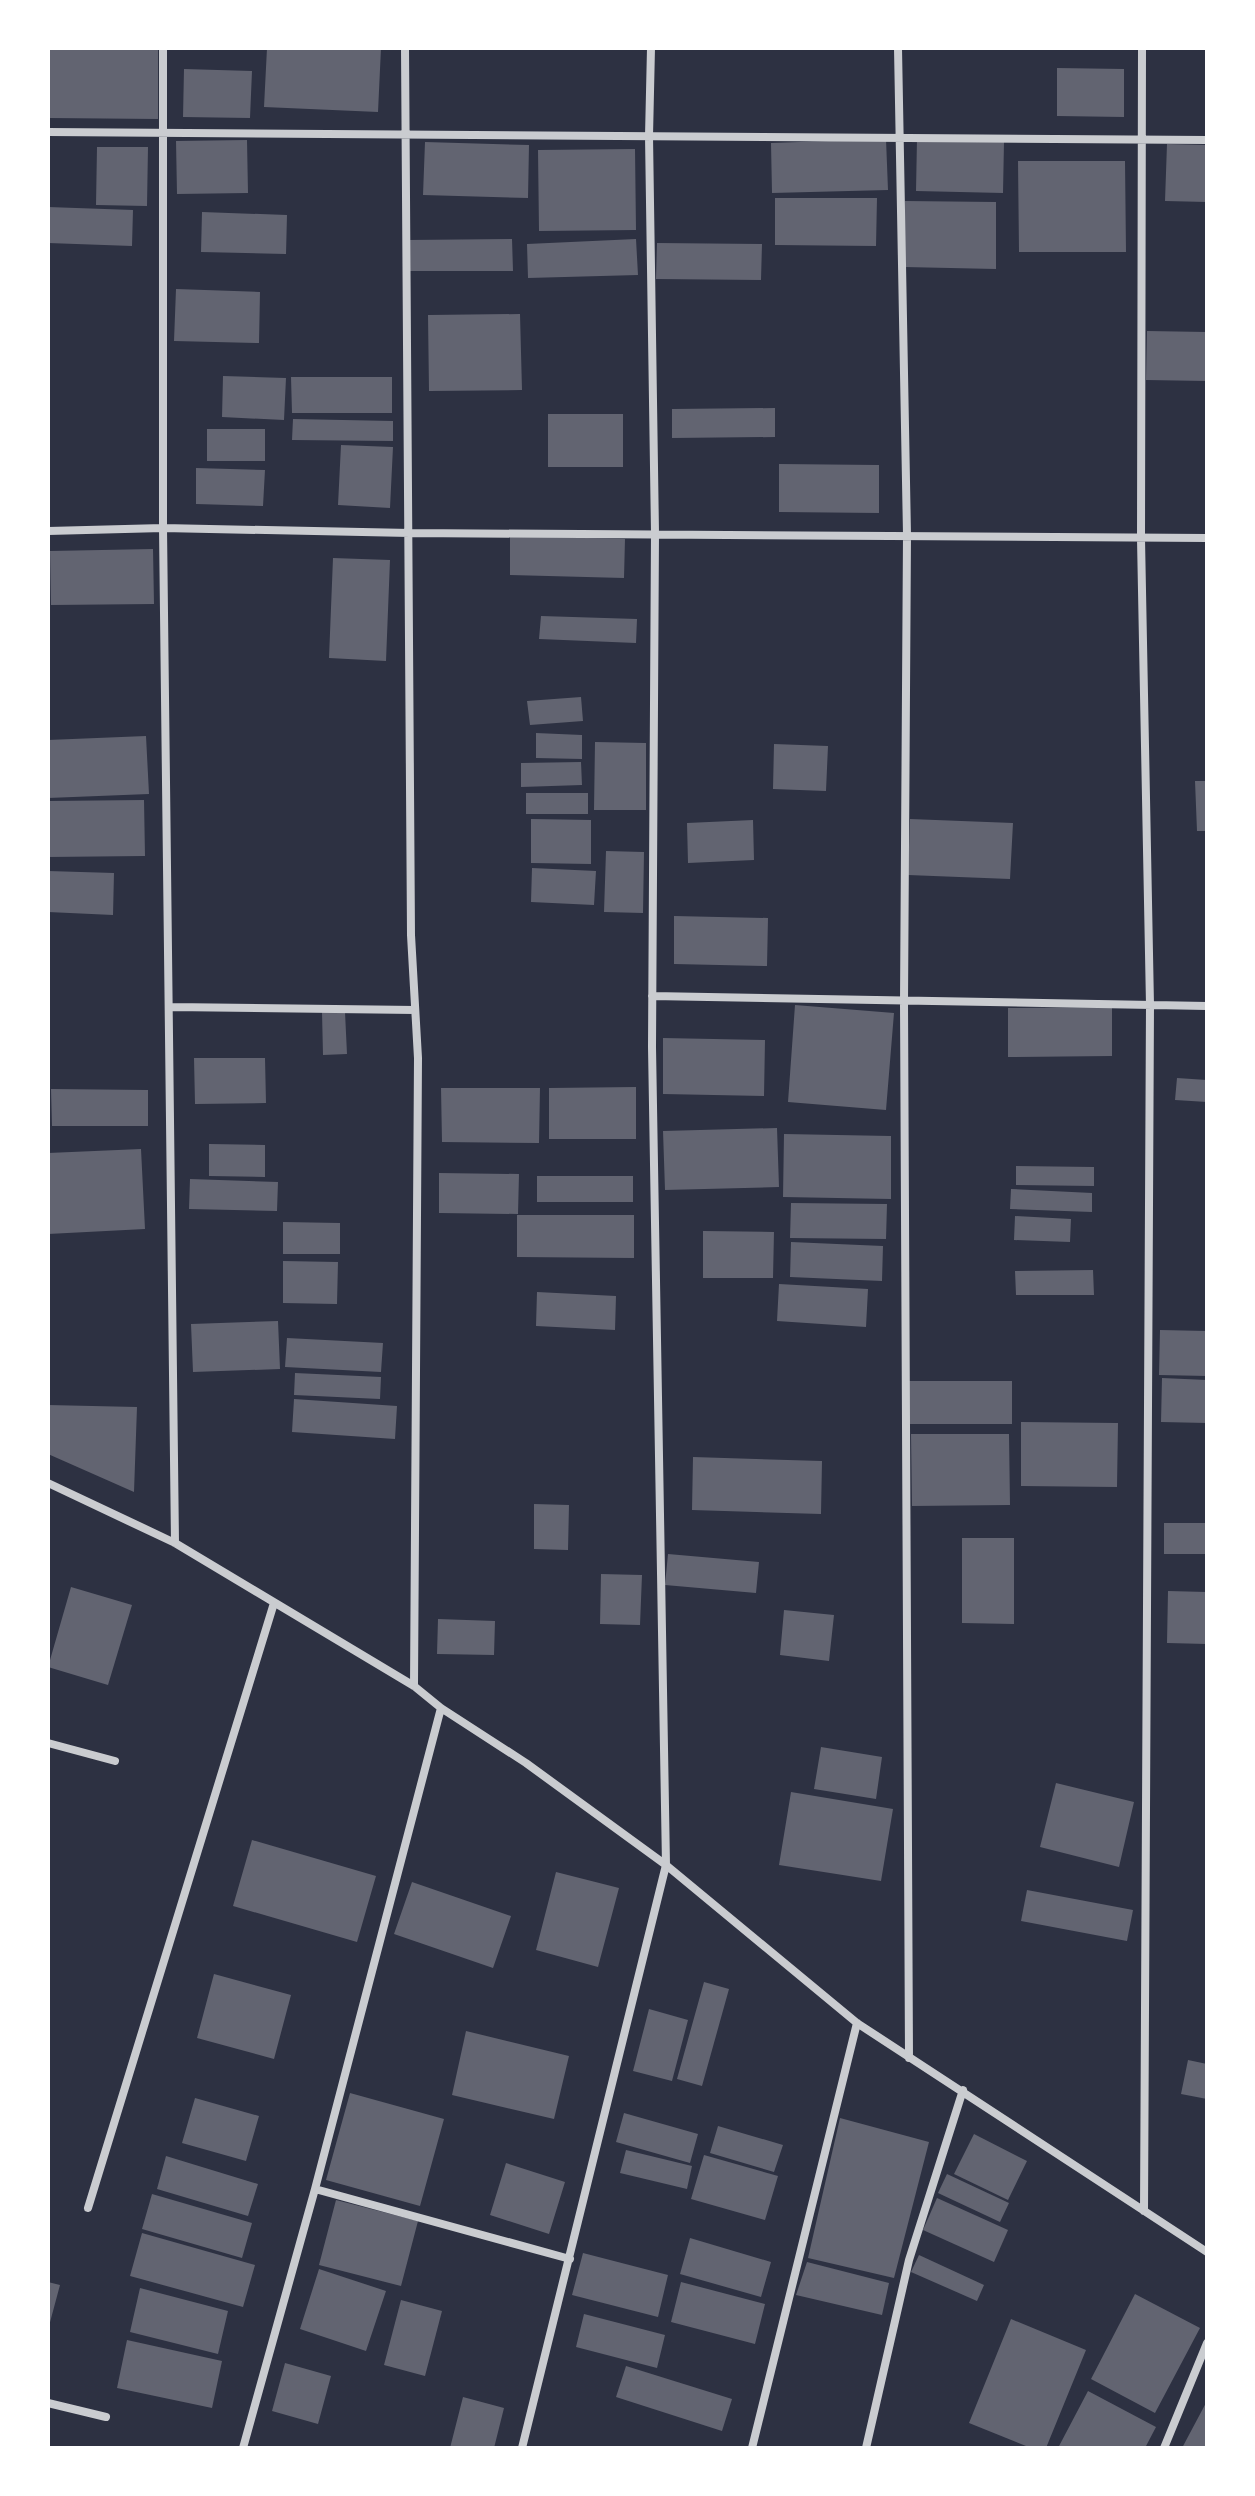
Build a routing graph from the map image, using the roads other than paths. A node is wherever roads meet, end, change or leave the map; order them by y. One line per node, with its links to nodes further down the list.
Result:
1 (163, 48): 7 (street)
2 (405, 48): 8 (street)
3 (651, 48): 9 (street)
4 (898, 48): 10 (street)
5 (1142, 48): 11 (street)
6 (48, 132): 7 (street)
7 (161, 133): 8 (street); 13 (street)
8 (405, 134): 9 (street); 15 (street)
9 (649, 136): 10 (street); 16 (street)
10 (899, 138): 11 (street); 17 (street)
11 (1142, 139): 12 (street); 19 (street)
12 (1207, 140)
13 (163, 528): 14 (street); 15 (street); 24 (street)
14 (48, 531)
15 (410, 533): 16 (street); 25 (street)
16 (655, 533): 17 (street); 20 (street)
17 (907, 535): 19 (street); 21 (street)
18 (1207, 538): 19 (street)
19 (1141, 539): 22 (street)
20 (652, 996): 21 (street); 33 (street)
21 (904, 1002): 22 (street); 35 (street)
22 (1150, 1005): 23 (street); 39 (street)
23 (1207, 1006)
24 (171, 1007): 25 (street); 27 (street)
25 (415, 1010): 29 (street)
26 (48, 1483): 27 (street)
27 (175, 1543): 28 (street)
28 (274, 1603): 29 (street); 38 (street)
29 (414, 1686): 30 (street)
30 (441, 1708): 33 (street); 37 (street)
31 (48, 1743): 32 (street)
32 (115, 1761)
33 (666, 1865): 34 (street); 41 (street)
34 (857, 2023): 35 (street); 47 (street)
35 (909, 2058): 36 (street)
36 (963, 2090): 39 (street); 48 (street)
37 (315, 2189): 41 (street); 45 (street)
38 (88, 2208)
39 (1144, 2211): 40 (street)
40 (1207, 2252)
41 (570, 2259): 46 (street)
42 (1207, 2343): 49 (street)
43 (48, 2403): 44 (street)
44 (106, 2417)
45 (243, 2448)
46 (522, 2448)
47 (752, 2448)
48 (866, 2448)
49 (1164, 2448)

